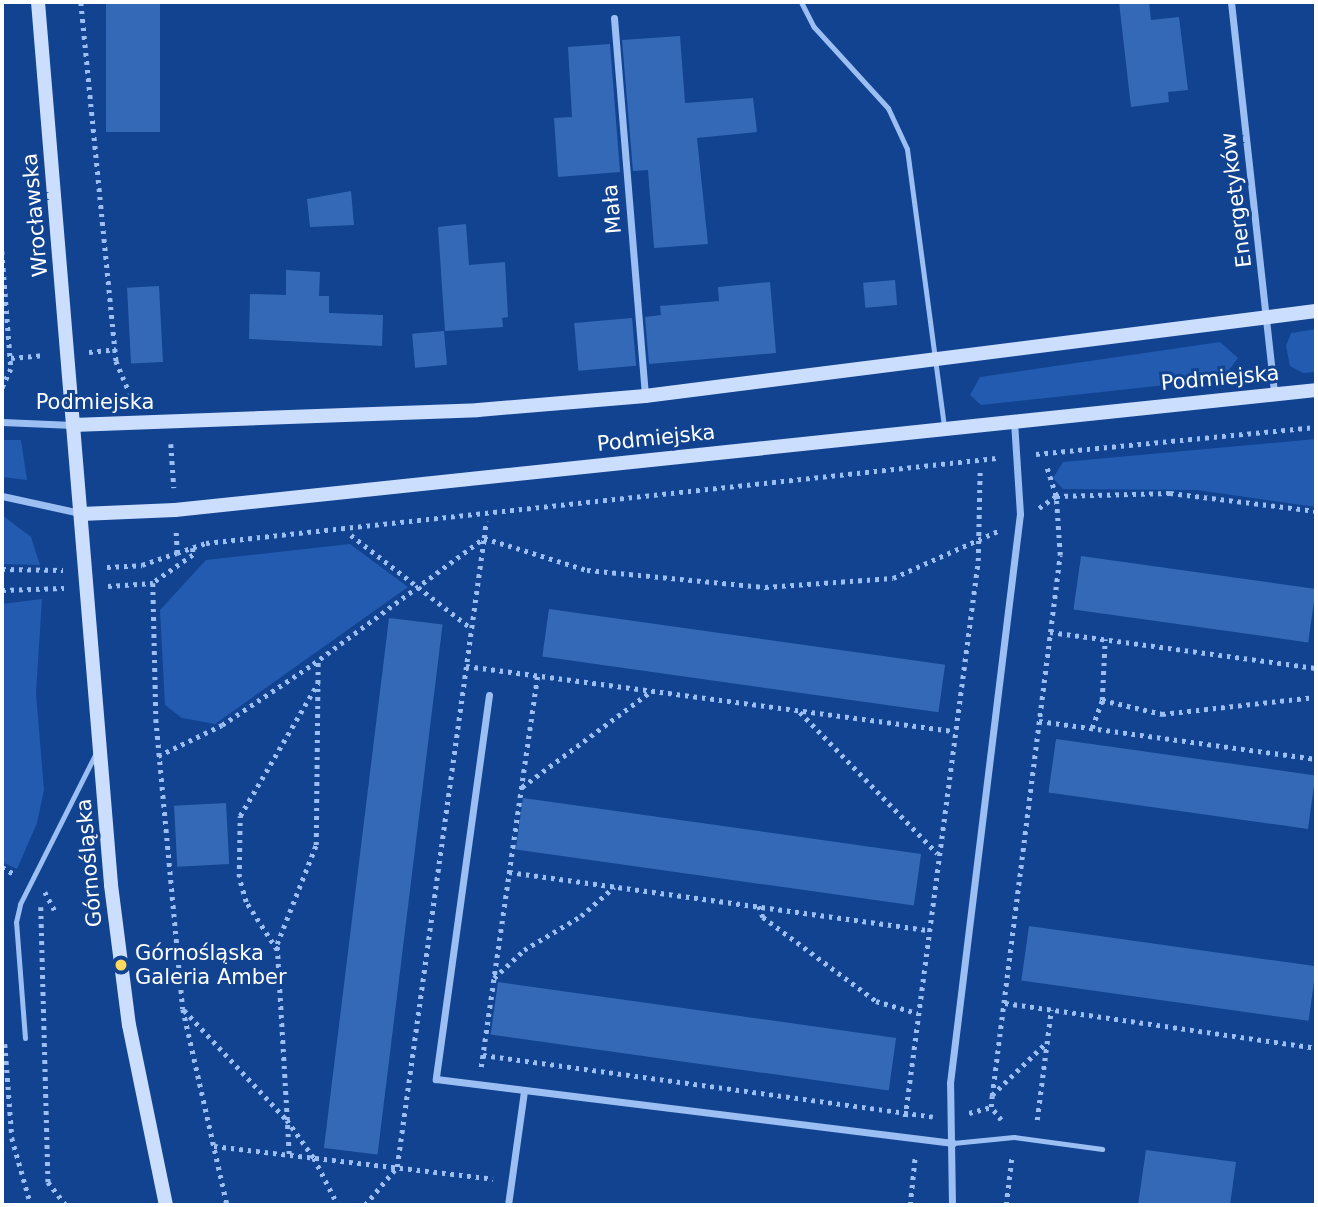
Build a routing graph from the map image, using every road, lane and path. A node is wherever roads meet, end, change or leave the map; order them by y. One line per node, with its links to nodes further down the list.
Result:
1 (38, 2): 17 (main road, Wrocławska)
2 (81, 2): 14 (path)
3 (801, 2): 9 (lane)
4 (1231, 2): 8 (street, Energetyków)
5 (614, 18): 13 (street, Mała)
6 (2, 251): 10 (path)
7 (1316, 311): 8 (main road, Podmiejska)
8 (1268, 316): 9 (main road, Podmiejska); 12 (street, Energetyków)
9 (936, 362): 13 (main road, Podmiejska); 19 (lane)
10 (2, 388)
11 (1316, 390): 12 (main road, Podmiejska)
12 (1273, 394): 15 (main road, Podmiejska)
13 (645, 396): 17 (main road, Podmiejska)
14 (147, 397)
15 (1014, 420): 19 (main road, Podmiejska); 20 (street)
16 (2, 422): 17 (street, Podmiejska)
17 (73, 425): 26 (main road, Wrocławska)
18 (1316, 427): 20 (path)
19 (944, 428): 26 (main road, Podmiejska)
20 (1017, 456): 27 (street); 32 (path)
21 (980, 468): 31 (path)
22 (1047, 468): 24 (path)
23 (2, 495): 26 (street, Podmiejska)
24 (1056, 496): 25 (path); 27 (path); 36 (path)
25 (1316, 511)
26 (80, 514): 51 (main road, Górnośląska)
27 (1020, 520): 31 (path); 76 (street)
28 (486, 521): 30 (path)
29 (351, 535): 34 (path)
30 (484, 538): 31 (path); 34 (path); 35 (path)
31 (980, 540): 50 (path)
32 (193, 548): 33 (path); 52 (path)
33 (177, 553)
34 (418, 587): 35 (path); 38 (path)
35 (471, 628): 39 (path)
36 (1050, 632): 37 (path); 48 (path)
37 (1105, 639): 40 (path); 46 (path)
38 (318, 659): 42 (path); 52 (path)
39 (466, 666): 41 (path); 86 (path)
40 (1316, 667)
41 (537, 676): 43 (path); 54 (path)
42 (319, 682): 60 (path); 60 (path)
43 (651, 692): 47 (path); 54 (path)
44 (489, 695): 71 (street)
45 (1316, 697): 46 (path)
46 (1102, 700): 49 (path)
47 (800, 712): 50 (path); 55 (path)
48 (1039, 721): 49 (path); 62 (path)
49 (1091, 728): 53 (path)
50 (953, 732): 55 (path)
51 (100, 746): 67 (lane); 89 (main road, Górnośląska)
52 (158, 756): 63 (path)
53 (1316, 759)
54 (521, 788): 56 (path)
55 (937, 854): 59 (path)
56 (509, 872): 57 (path); 61 (path)
57 (615, 886): 58 (path); 61 (path)
58 (758, 905): 59 (path); 65 (path)
59 (929, 930): 65 (path)
60 (277, 952): 77 (path)
61 (494, 978): 70 (path)
62 (1004, 1003): 64 (path); 73 (path)
63 (184, 1009): 77 (path); 82 (path)
64 (1051, 1010): 68 (path); 69 (path)
65 (917, 1013): 75 (path)
66 (4, 1029): 88 (path)
67 (25, 1038)
68 (1046, 1042): 73 (path); 80 (path)
69 (1316, 1048)
70 (483, 1055): 71 (path); 75 (path)
71 (479, 1085): 72 (street)
72 (524, 1091): 78 (street); 87 (street)
73 (992, 1096): 74 (path)
74 (991, 1107): 76 (path); 79 (path)
75 (906, 1114): 76 (path); 78 (path)
76 (950, 1119): 81 (street)
77 (287, 1120): 84 (path); 85 (path)
78 (903, 1137): 81 (street); 94 (path)
79 (1014, 1137): 80 (lane); 81 (lane); 96 (path)
80 (1035, 1139): 83 (lane)
81 (953, 1143): 95 (street)
82 (214, 1146): 84 (path); 90 (path)
83 (1102, 1149)
84 (289, 1154): 85 (path)
85 (314, 1158): 86 (path); 91 (path)
86 (397, 1167): 87 (path); 92 (path)
87 (511, 1181): 93 (street)
88 (31, 1205)
89 (166, 1205)
90 (227, 1205)
91 (338, 1205)
92 (365, 1205)
93 (508, 1205)
94 (911, 1205)
95 (952, 1205)
96 (1006, 1205)

